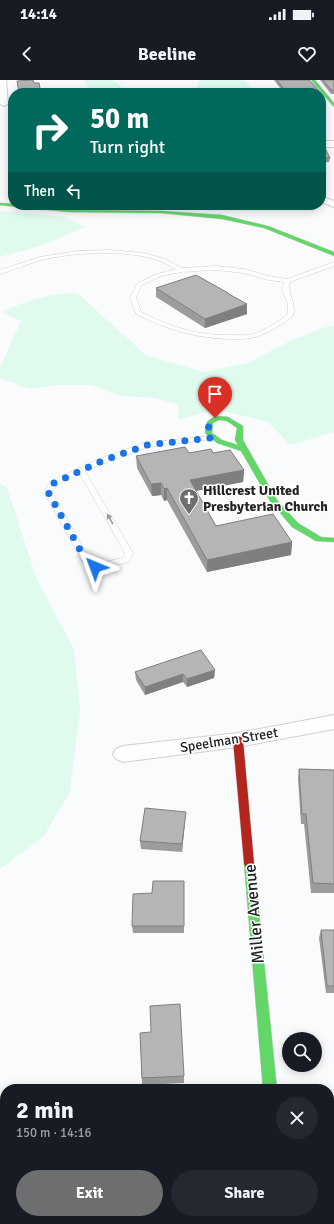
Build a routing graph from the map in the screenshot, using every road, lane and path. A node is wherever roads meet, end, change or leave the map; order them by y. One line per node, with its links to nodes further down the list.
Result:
1 (2, 80): 5 (street)
2 (313, 80): 3 (street)
3 (319, 88)
4 (326, 96): 6 (street)
5 (4, 104)
6 (334, 106)
7 (66, 210): 8 (street)
8 (334, 254)
9 (334, 264): 12 (lane)
10 (181, 270): 11 (lane); 12 (lane); 12 (lane)
11 (0, 272)
12 (287, 281)
13 (211, 438): 14 (street); 14 (street); 15 (lane)
14 (244, 449): 16 (street)
15 (81, 470): 15 (lane, one-way to 15)
16 (334, 540)
17 (334, 722): 18 (street, Speelman Street)
18 (238, 740): 19 (street, Speelman Street); 20 (street, Miller Avenue)
19 (123, 754)
20 (270, 1084)

